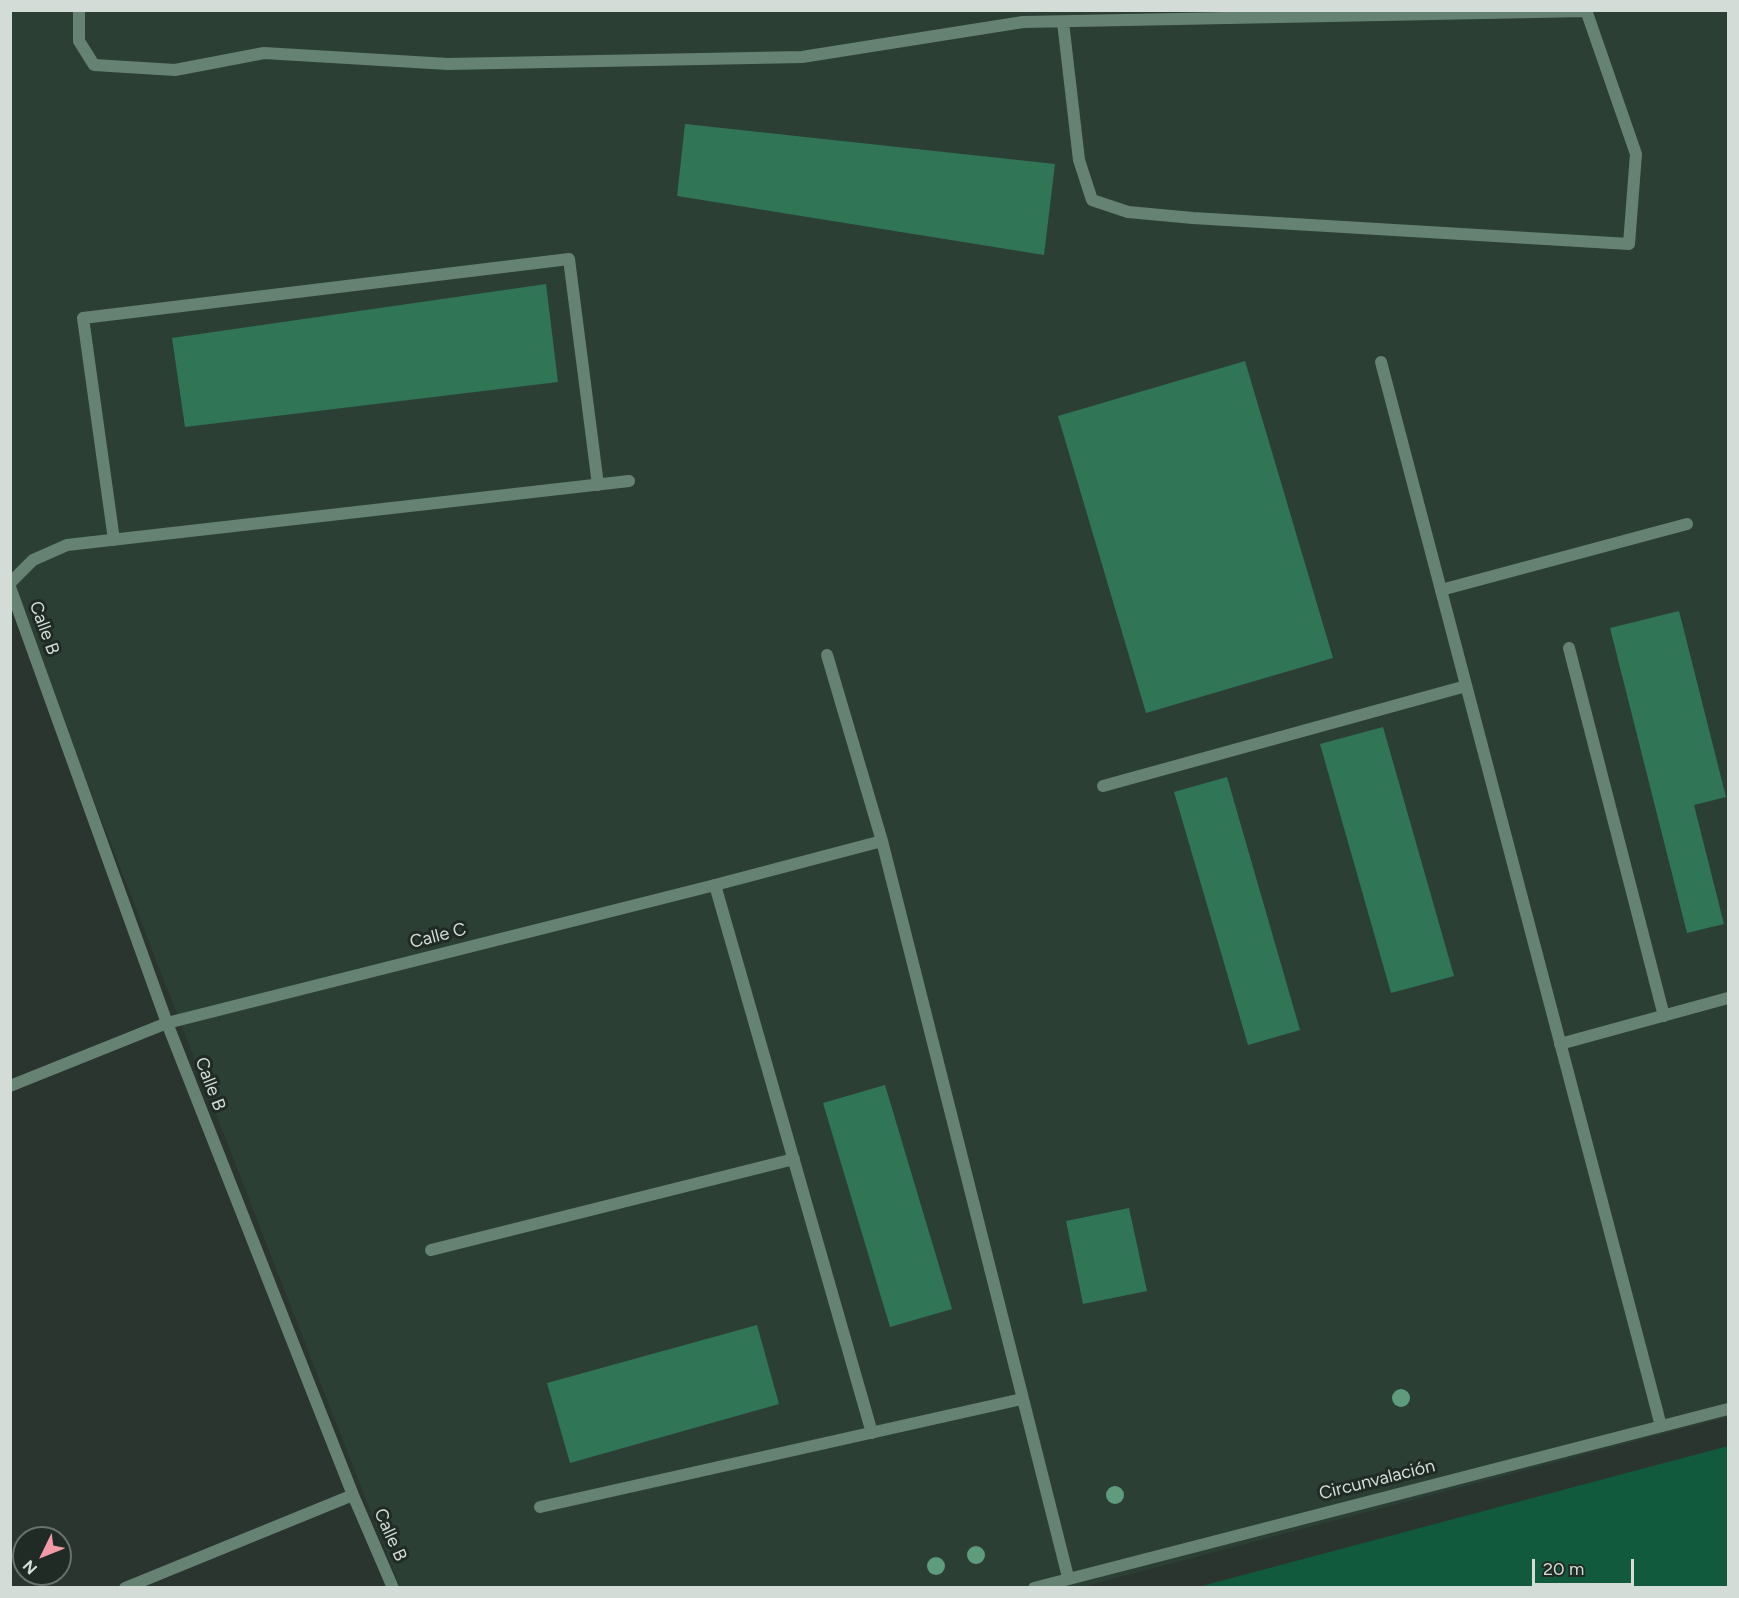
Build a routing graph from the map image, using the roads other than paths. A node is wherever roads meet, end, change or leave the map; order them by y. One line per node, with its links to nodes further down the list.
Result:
1 (79, 10): 3 (street)
2 (1586, 11): 3 (street); 3 (street)
3 (1063, 22)
4 (1382, 362): 10 (street)
5 (629, 481): 6 (street)
6 (598, 484): 8 (street); 8 (street)
7 (1687, 524): 10 (street)
8 (114, 540): 9 (street)
9 (10, 585): 19 (street, Calle B)
10 (1441, 590): 13 (street)
11 (1569, 648): 18 (street)
12 (827, 656): 15 (street)
13 (1466, 686): 14 (street); 20 (street)
14 (1103, 786)
15 (882, 841): 16 (street, Calle C); 24 (street)
16 (715, 885): 19 (street, Calle C); 22 (street)
17 (1728, 998): 18 (street)
18 (1664, 1016): 20 (street)
19 (167, 1023): 21 (street, Calle C); 28 (street, Calle B)
20 (1560, 1044): 26 (street)
21 (10, 1086)
22 (794, 1159): 23 (street); 27 (street)
23 (431, 1250)
24 (1022, 1399): 27 (street); 30 (street)
25 (1728, 1409): 26 (street, Circunvalación)
26 (1660, 1426): 30 (street, Circunvalación)
27 (872, 1433): 29 (street)
28 (353, 1496): 31 (street); 32 (street, Calle B)
29 (540, 1507)
30 (1068, 1578): 33 (street, Circunvalación)
31 (125, 1587)
32 (393, 1587)
33 (1034, 1587)

